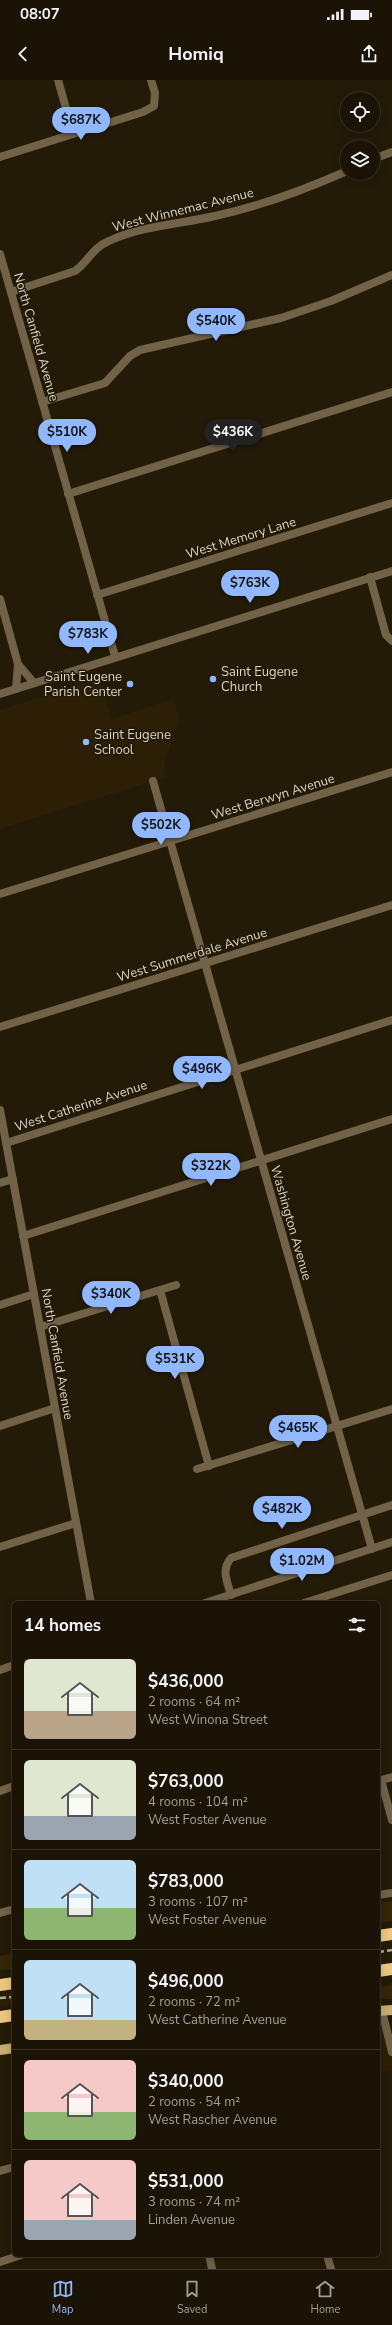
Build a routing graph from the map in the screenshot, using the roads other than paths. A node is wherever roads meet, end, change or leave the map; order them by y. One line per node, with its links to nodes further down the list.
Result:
1 (58, 80): 3 (street)
2 (151, 80): 3 (street)
3 (73, 133): 6 (street)
4 (392, 152): 5 (street)
5 (380, 156)
6 (0, 157)
7 (340, 174): 10 (street, West Winnemac Avenue)
8 (0, 255): 10 (street, North Canfield Avenue)
9 (392, 275): 12 (street)
10 (11, 292): 12 (street, North Canfield Avenue)
11 (392, 392): 13 (street)
12 (42, 402): 13 (street, North Canfield Avenue)
13 (68, 494): 17 (street, North Canfield Avenue)
14 (392, 503): 17 (street, West Memory Lane)
15 (392, 570): 16 (street)
16 (370, 577): 19 (street); 20 (street)
17 (97, 595): 20 (street, North Canfield Avenue)
18 (0, 600): 21 (street)
19 (392, 642)
20 (115, 656): 22 (street)
21 (18, 664): 22 (street); 23 (street)
22 (34, 683): 23 (street)
23 (16, 689): 24 (street)
24 (0, 694)
25 (392, 772): 27 (street, West Berwyn Avenue)
26 (154, 782): 27 (street, Washington Avenue)
27 (170, 842): 28 (street, West Berwyn Avenue); 30 (street, Washington Avenue)
28 (0, 894)
29 (392, 905): 30 (street, West Summerdale Avenue)
30 (205, 963): 32 (street, West Summerdale Avenue); 33 (street, Washington Avenue)
31 (392, 1020): 33 (street, West Catherine Avenue)
32 (0, 1027)
33 (235, 1069): 36 (street, West Catherine Avenue); 37 (street, Washington Avenue)
34 (0, 1110): 36 (street, North Canfield Avenue)
35 (392, 1119): 37 (street)
36 (6, 1143): 38 (street, North Canfield Avenue)
37 (261, 1160): 40 (street); 49 (street, Washington Avenue)
38 (13, 1179): 39 (street); 40 (street, North Canfield Avenue)
39 (0, 1183)
40 (23, 1236): 43 (street, North Canfield Avenue)
41 (176, 1285): 42 (street)
42 (160, 1290): 45 (street); 50 (street)
43 (34, 1294): 44 (street); 45 (street, North Canfield Avenue)
44 (0, 1305)
45 (40, 1327): 46 (street, North Canfield Avenue)
46 (55, 1408): 48 (street); 54 (street, North Canfield Avenue)
47 (392, 1409): 49 (street)
48 (0, 1426)
49 (336, 1426): 50 (street); 53 (street, Washington Avenue)
50 (209, 1466): 51 (street)
51 (197, 1469)
52 (392, 1505): 53 (street)
53 (362, 1514): 57 (street, Washington Avenue); 59 (street)
54 (76, 1523): 56 (street); 60 (street, North Canfield Avenue)
55 (392, 1542): 57 (street)
56 (0, 1547)
57 (372, 1549): 59 (street)
58 (392, 1575): 62 (street)
59 (231, 1595): 61 (street)
60 (91, 1601)
61 (212, 1601)
62 (310, 1601)
63 (12, 1666): 64 (street)
64 (0, 1670)
65 (392, 1777): 66 (street)
66 (380, 1781): 69 (street)
67 (12, 1787): 68 (street)
68 (0, 1791)
69 (392, 1820)
70 (392, 1893): 71 (street)
71 (380, 1895)
72 (12, 1910): 73 (street)
73 (0, 1913)
74 (392, 1934): 75 (highway)
75 (380, 1936)
76 (392, 1969): 77 (highway)
77 (380, 1971)
78 (12, 1983): 79 (highway)
79 (0, 1984)
80 (384, 2011): 85 (street)
81 (12, 2015): 82 (highway)
82 (0, 2017)
83 (12, 2048): 84 (main road)
84 (0, 2050)
85 (392, 2052)
86 (12, 2168): 87 (street)
87 (0, 2171)
88 (14, 2257): 91 (street)
89 (209, 2257): 92 (street)
90 (328, 2257): 93 (street)
91 (0, 2262)
92 (212, 2269)
93 (331, 2269)

